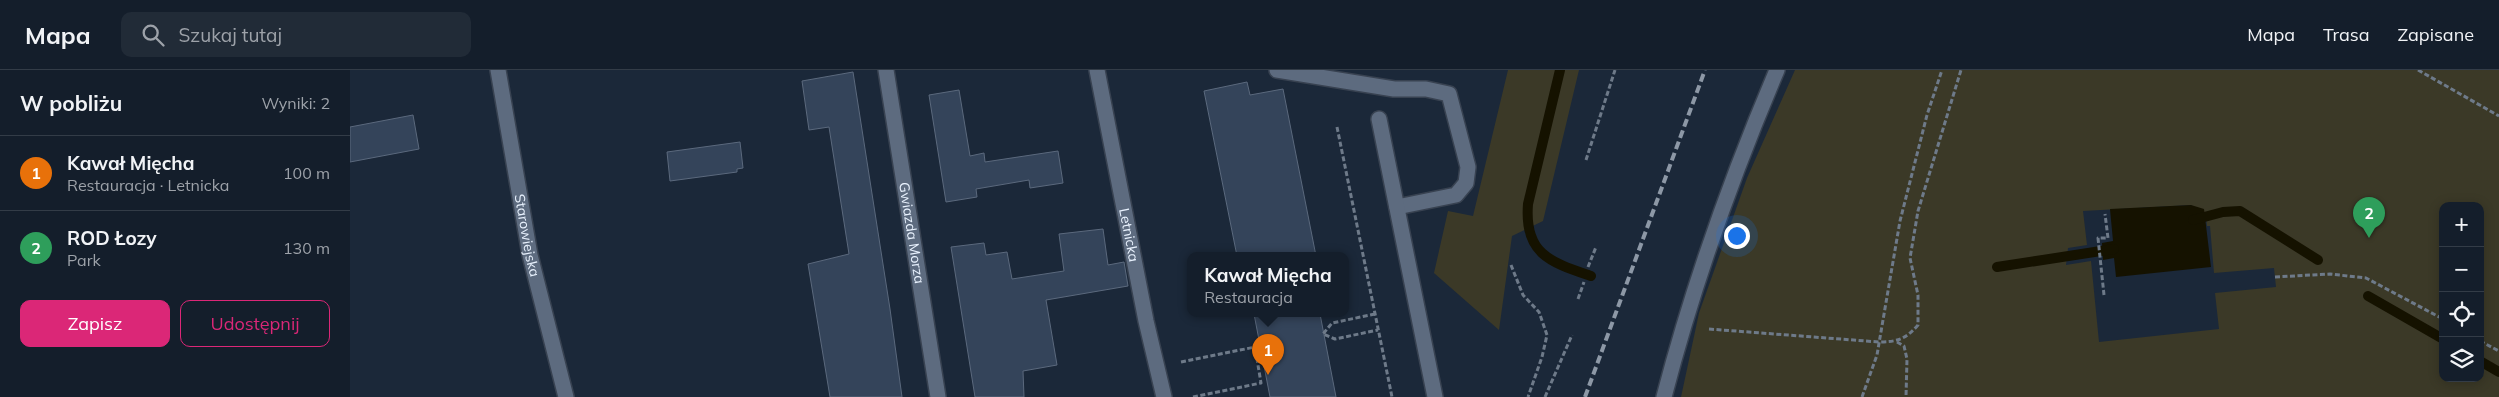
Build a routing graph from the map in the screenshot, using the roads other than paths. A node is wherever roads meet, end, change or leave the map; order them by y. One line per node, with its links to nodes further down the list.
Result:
1 (498, 70): 8 (street, Starowiejska)
2 (886, 70): 9 (street, Gwiazda Morza)
3 (1097, 70): 10 (street, Letnicka)
4 (1278, 70): 7 (street)
5 (1777, 70): 12 (street)
6 (1379, 119): 7 (street)
7 (1397, 207): 11 (street)
8 (566, 397)
9 (938, 397)
10 (1164, 397)
11 (1435, 397)
12 (1664, 397)

